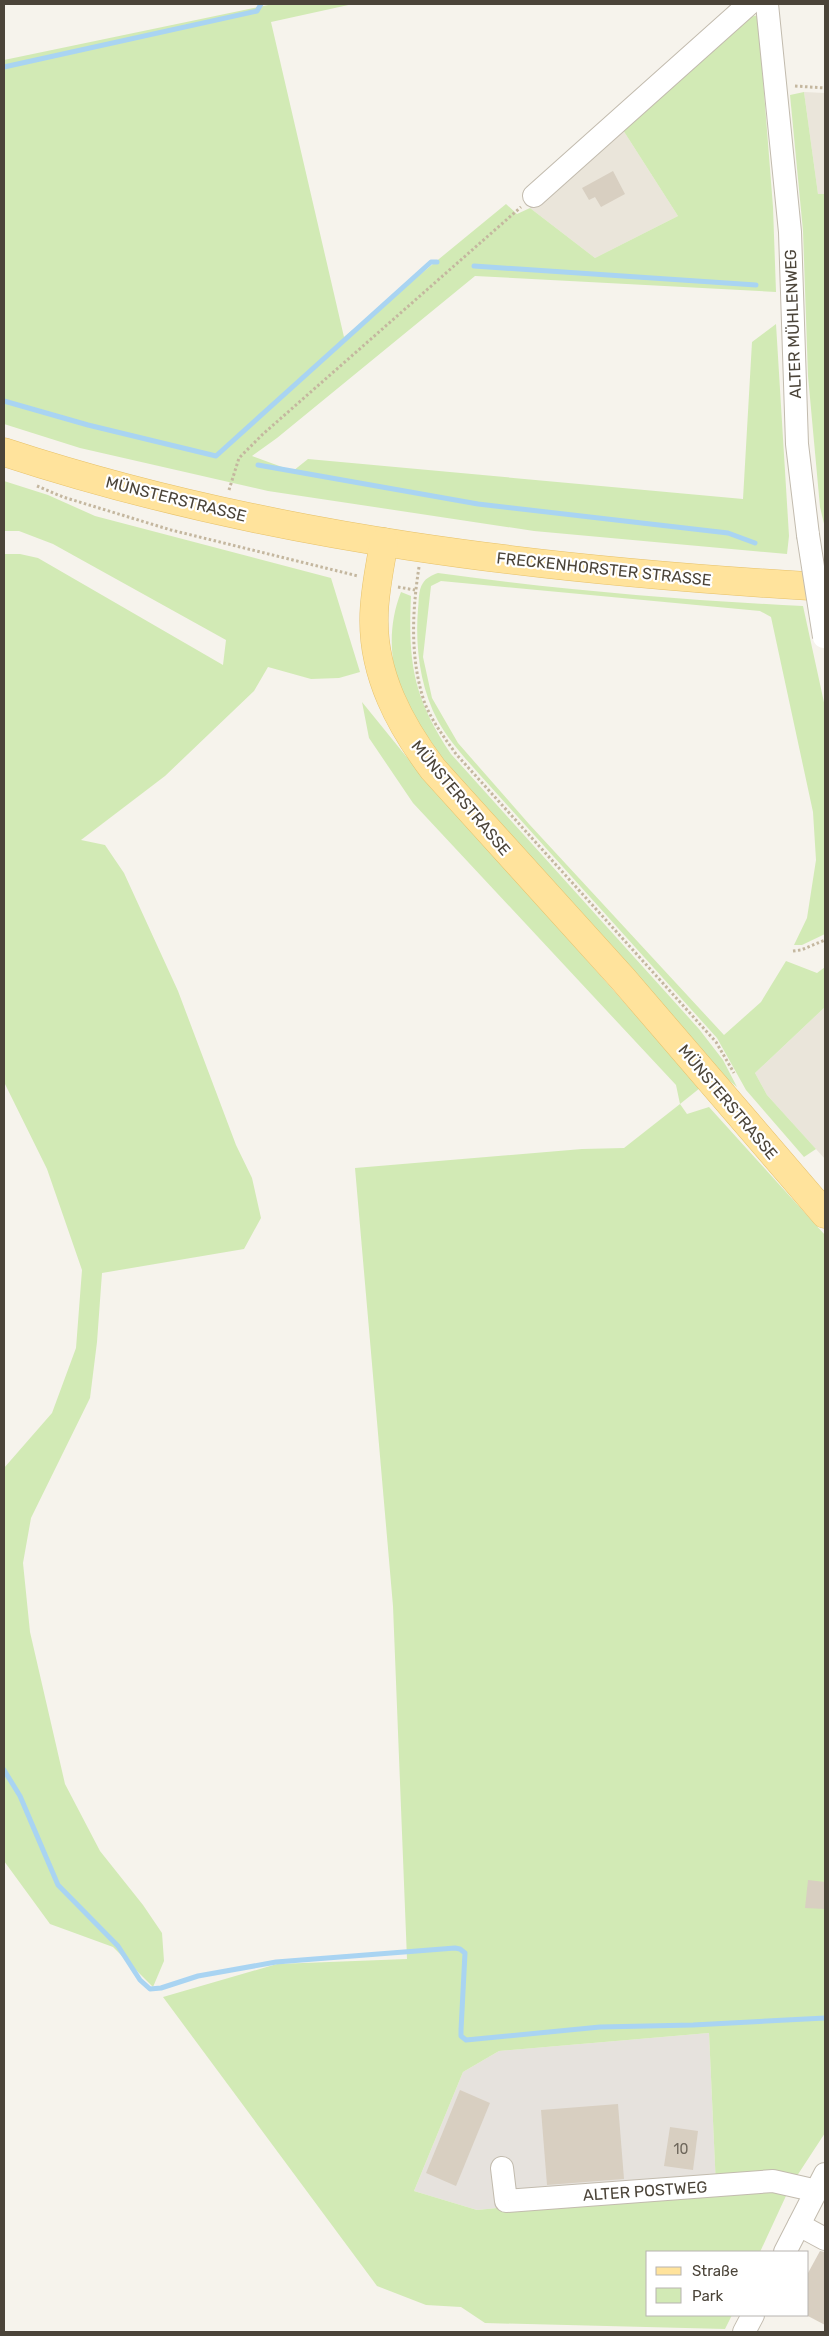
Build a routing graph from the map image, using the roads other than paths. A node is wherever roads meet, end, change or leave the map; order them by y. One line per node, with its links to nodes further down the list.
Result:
1 (749, 4): 3 (street)
2 (767, 4): 7 (street, ALTER MÜHLENWEG, bridge)
3 (534, 196)
4 (4, 452): 5 (main road, MÜNSTERSTRASSE)
5 (384, 542): 6 (main road, FRECKENHORSTER STRASSE); 8 (main road, MÜNSTERSTRASSE)
6 (825, 587)
7 (824, 640)
8 (825, 1214)
9 (502, 2168): 10 (street, ALTER POSTWEG)
10 (821, 2183): 11 (street, ALTER POSTWEG)
11 (799, 2225): 12 (street); 13 (street, ALTER POSTWEG)
12 (825, 2239)
13 (786, 2251)
14 (752, 2316): 15 (street)
15 (744, 2332)

